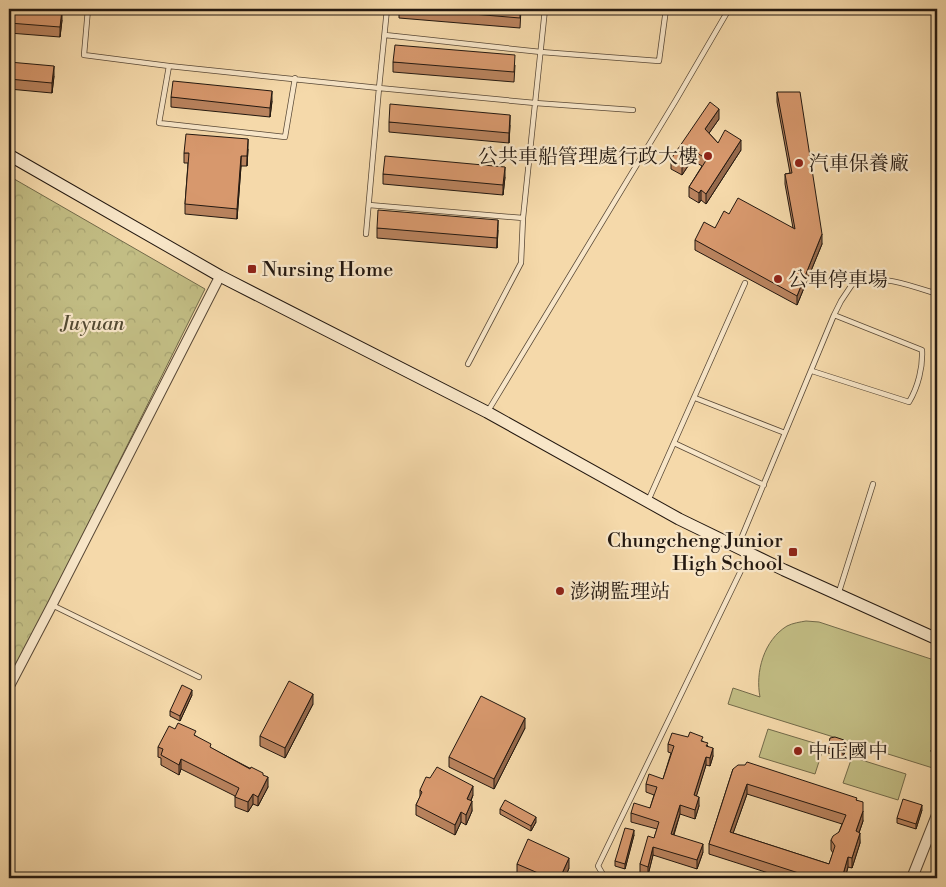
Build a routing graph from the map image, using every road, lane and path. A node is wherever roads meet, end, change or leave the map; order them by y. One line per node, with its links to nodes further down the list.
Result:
1 (88, 9): 8 (lane)
2 (387, 9): 6 (lane)
3 (545, 9): 7 (lane)
4 (666, 9): 7 (lane)
5 (729, 9): 24 (lane)
6 (384, 35): 7 (lane); 10 (lane)
7 (541, 52): 11 (lane)
8 (169, 66): 9 (lane); 9 (lane)
9 (295, 78): 10 (lane)
10 (379, 88): 11 (lane); 14 (lane)
11 (536, 103): 12 (lane); 15 (lane)
12 (633, 110)
13 (9, 155): 17 (main road)
14 (369, 204): 15 (lane); 16 (lane)
15 (523, 218): 21 (lane)
16 (366, 234)
17 (220, 276): 24 (main road); 33 (street)
18 (746, 283): 23 (lane)
19 (937, 294): 20 (lane)
20 (834, 315): 22 (lane); 22 (lane)
21 (468, 364)
22 (812, 371): 25 (lane)
23 (695, 398): 25 (lane); 26 (lane)
24 (487, 412): 29 (main road)
25 (785, 433): 28 (lane)
26 (674, 443): 28 (lane); 29 (lane)
27 (873, 484): 32 (lane)
28 (764, 485): 30 (lane)
29 (648, 502): 30 (main road)
30 (737, 548): 31 (main road)
31 (749, 554): 32 (main road); 38 (lane)
32 (838, 595): 34 (main road)
33 (52, 605): 35 (lane); 36 (street)
34 (937, 639)
35 (199, 677)
36 (9, 688)
37 (937, 814): 39 (street)
38 (605, 878)
39 (912, 878)

